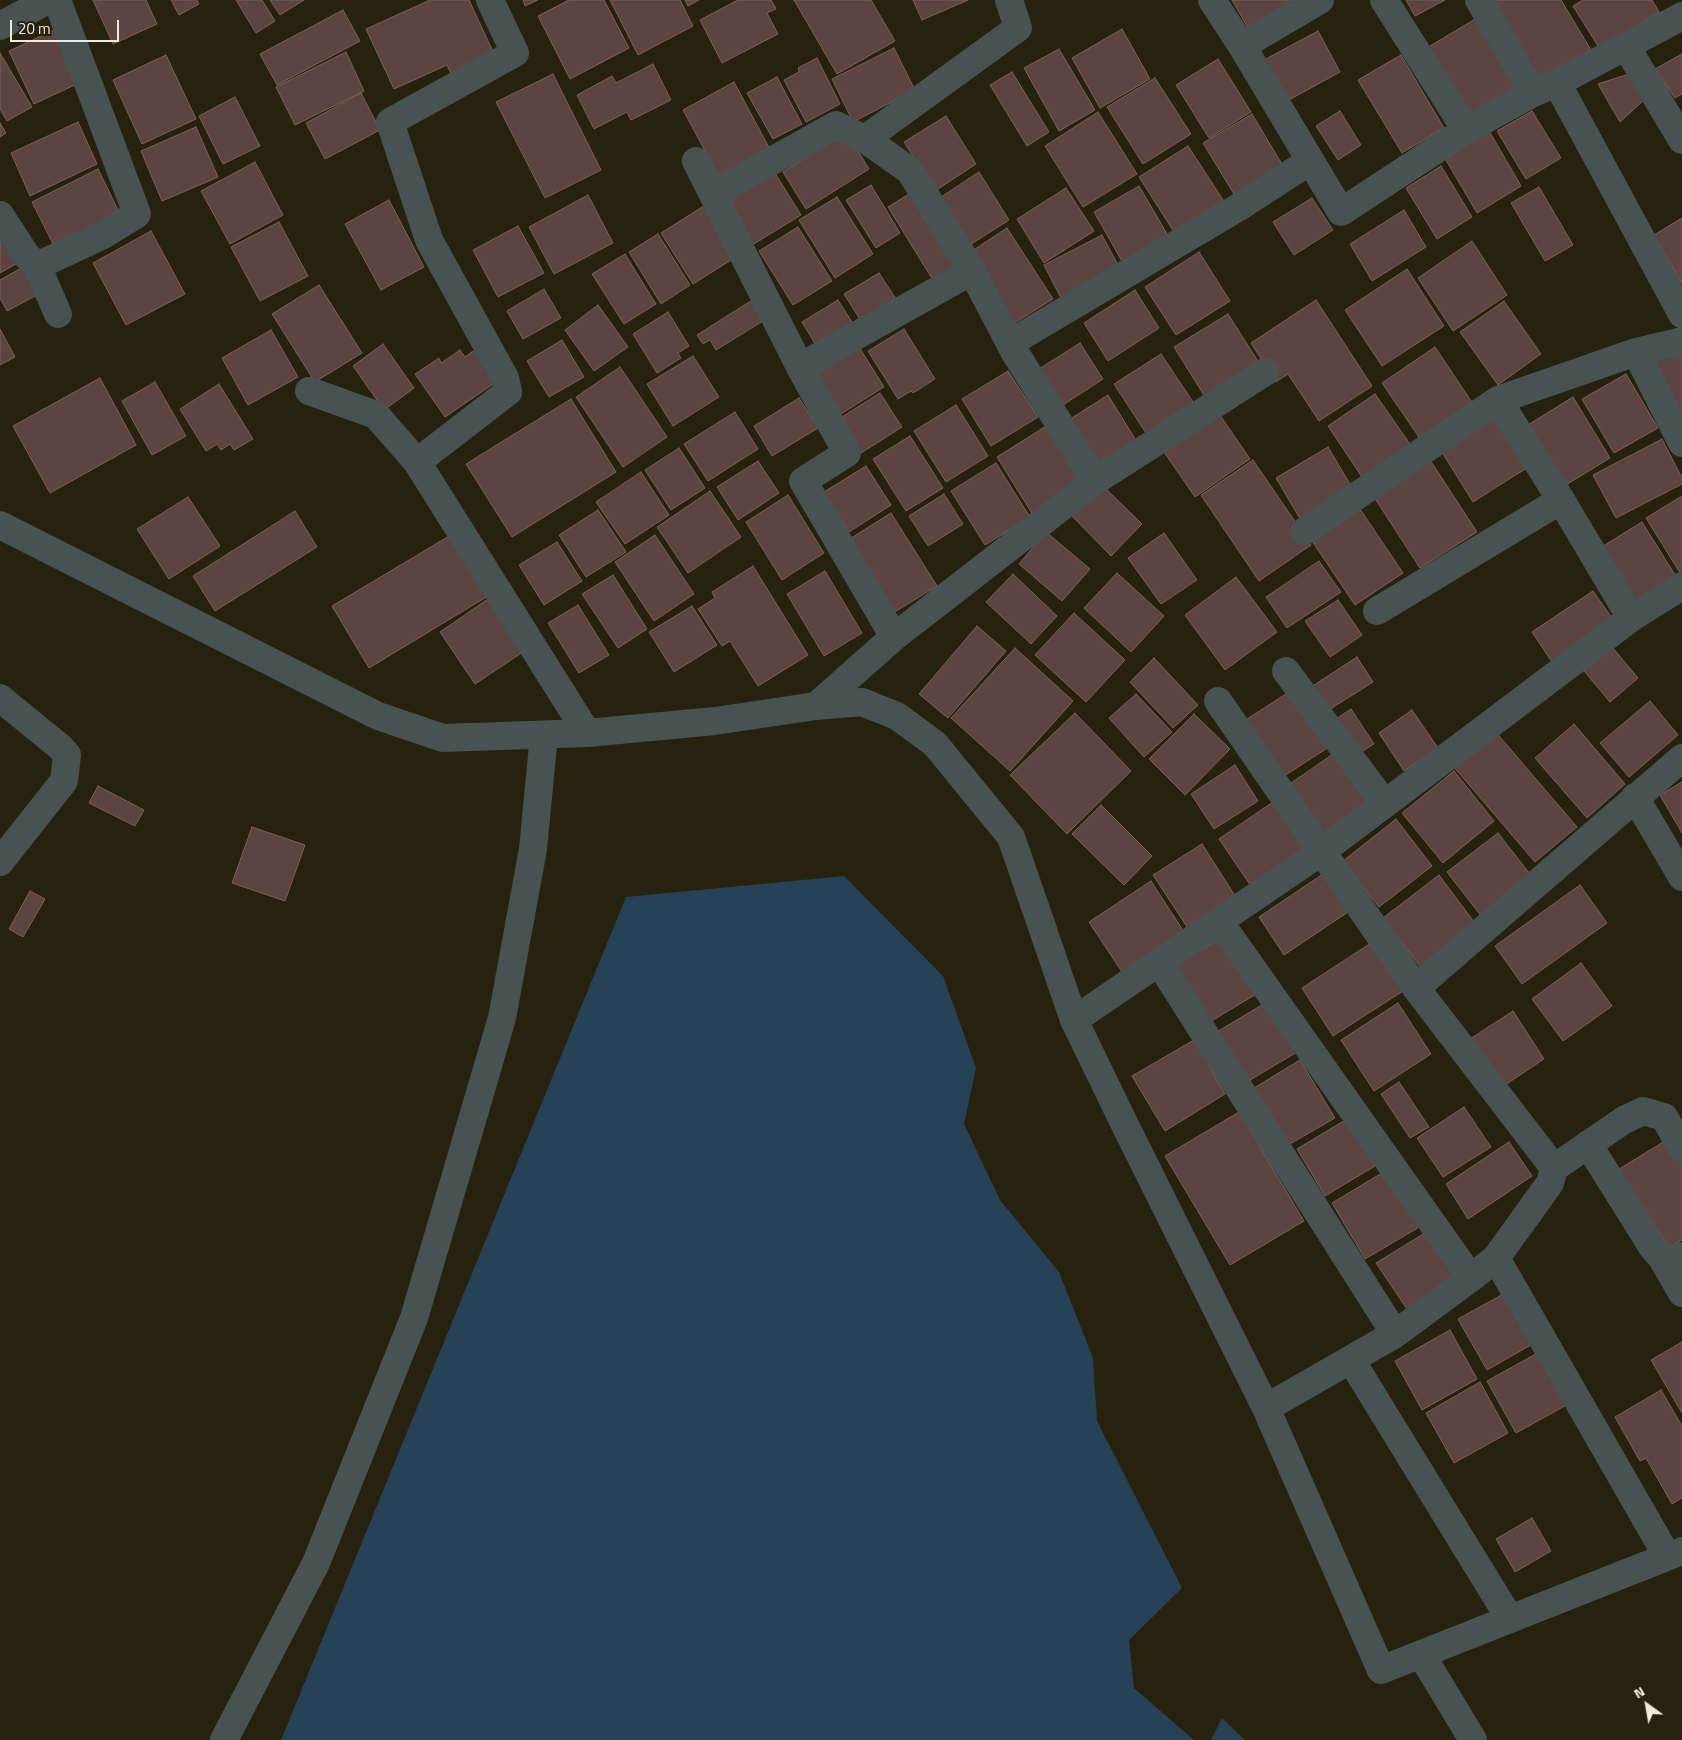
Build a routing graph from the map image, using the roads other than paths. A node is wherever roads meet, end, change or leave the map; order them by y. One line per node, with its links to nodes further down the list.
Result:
1 (48, 0): 10 (street)
2 (57, 0): 21 (street)
3 (490, 0): 33 (street)
4 (1008, 0): 15 (street)
5 (1212, 0): 11 (street)
6 (1320, 0): 11 (street)
7 (1384, 0): 14 (street)
8 (1479, 0): 13 (street)
9 (1673, 12): 12 (street)
10 (0, 26)
11 (1242, 46): 18 (street)
12 (1626, 46): 13 (street); 16 (street)
13 (1545, 88): 14 (street); 24 (street)
14 (1466, 130): 18 (street)
15 (865, 139): 19 (street); 22 (street)
16 (1682, 140)
17 (696, 161): 19 (street)
18 (1310, 161): 26 (street)
19 (713, 194): 28 (street)
20 (0, 215): 21 (street)
21 (37, 266): 23 (street)
22 (972, 271): 26 (street); 28 (street)
23 (58, 314)
24 (1682, 314)
25 (1682, 341): 27 (street)
26 (1010, 343): 34 (street)
27 (1636, 352): 31 (street); 32 (street)
28 (800, 367): 41 (street)
29 (1265, 372): 34 (street)
30 (309, 391): 33 (street)
31 (1498, 400): 35 (street); 37 (street)
32 (1680, 436)
33 (417, 462): 46 (street)
34 (1095, 482): 41 (street)
35 (1561, 500): 39 (street); 40 (street)
36 (0, 525): 47 (street)
37 (1305, 531)
38 (1682, 586): 40 (street)
39 (1377, 611)
40 (1631, 618): 50 (street)
41 (894, 637): 45 (street)
42 (1286, 671): 50 (street)
43 (0, 698): 52 (street)
44 (1218, 701): 51 (street)
45 (816, 706): 46 (street); 57 (street)
46 (587, 733): 47 (street)
47 (544, 734): 71 (street)
48 (1682, 758): 49 (street)
49 (1635, 797): 53 (street); 56 (street)
50 (1385, 804): 51 (street)
51 (1321, 852): 54 (street); 56 (street)
52 (0, 862)
53 (1682, 877)
54 (1219, 921): 55 (street); 63 (street)
55 (1158, 962): 57 (street); 65 (street)
56 (1416, 988): 60 (street)
57 (1074, 1020): 67 (street)
58 (1588, 1144): 59 (street); 60 (street); 61 (street)
59 (1682, 1148)
60 (1554, 1168): 62 (street)
61 (1672, 1257): 64 (street)
62 (1496, 1258): 63 (street); 68 (street)
63 (1471, 1278): 65 (street)
64 (1682, 1293)
65 (1396, 1334): 66 (street)
66 (1351, 1360): 67 (street); 69 (street)
67 (1266, 1408): 70 (street)
68 (1674, 1554): 69 (street)
69 (1510, 1618): 70 (street)
70 (1421, 1654): 72 (street)
71 (224, 1740)
72 (1473, 1740)

